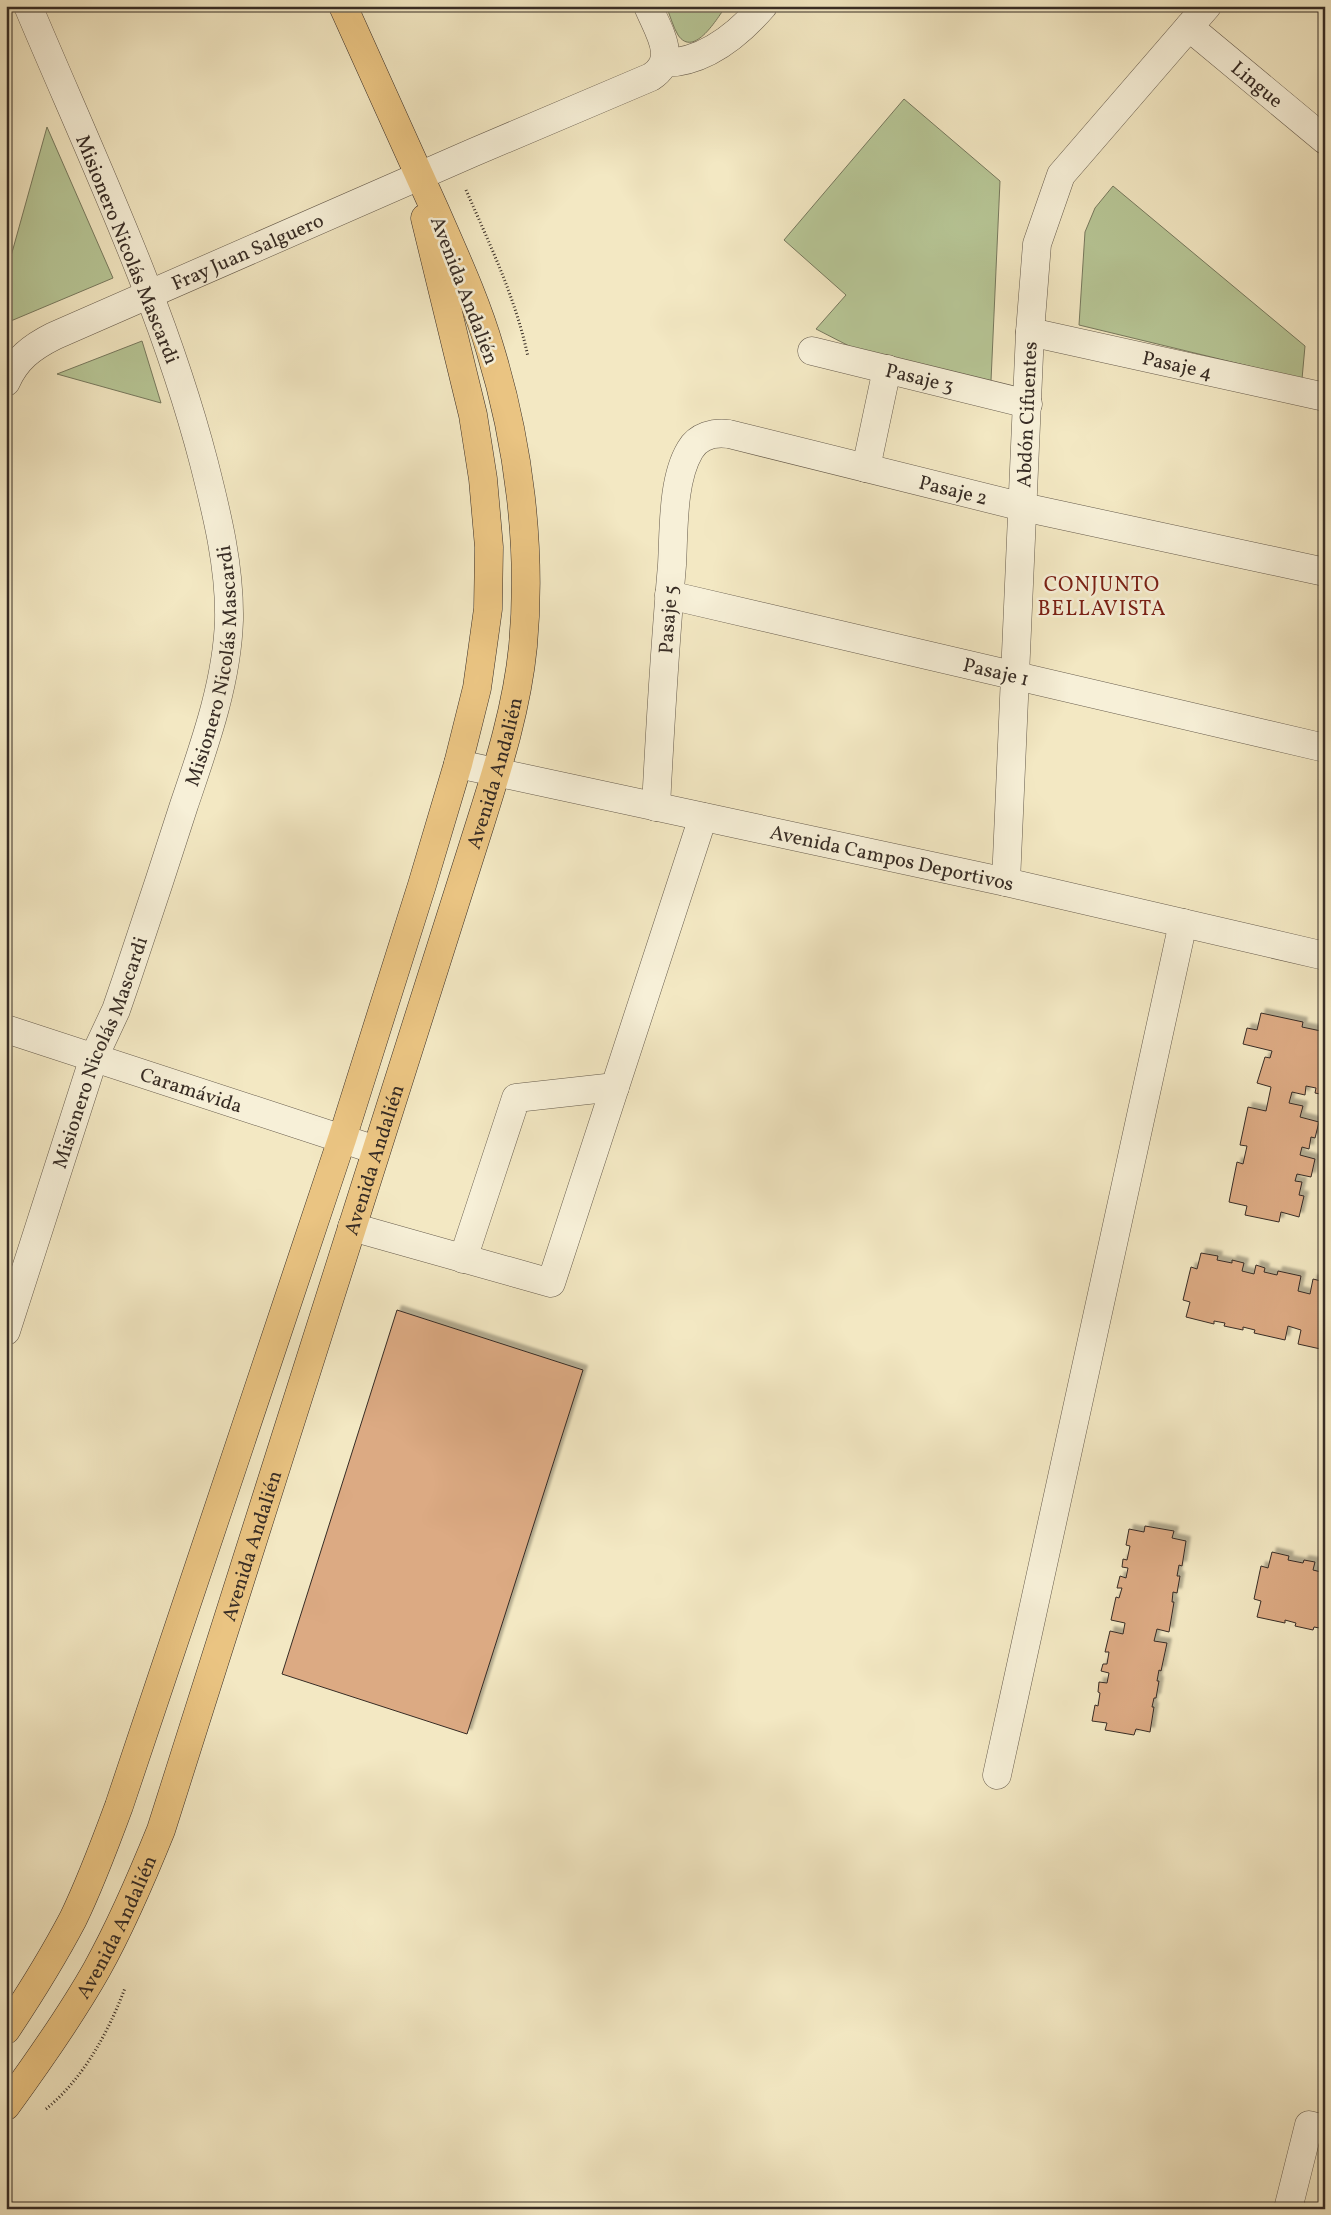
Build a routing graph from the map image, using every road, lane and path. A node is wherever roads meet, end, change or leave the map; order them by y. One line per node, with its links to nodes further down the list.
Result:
1 (28, 6): 10 (street, Misionero Nicolás Mascardi)
2 (343, 6): 9 (main road, Avenida Andalién)
3 (648, 6): 7 (street)
4 (763, 6): 7 (street)
5 (1207, 6): 6 (street, Abdón Cifuentes)
6 (1189, 27): 8 (street, Lingue); 11 (street, Abdón Cifuentes)
7 (665, 63): 9 (street, Fray Juan Salguero)
8 (1325, 140)
9 (420, 176): 10 (street, Fray Juan Salguero); 24 (main road, Avenida Andalién); 25 (main road, Avenida Andalién)
10 (150, 294): 14 (street, Fray Juan Salguero); 32 (street, Misionero Nicolás Mascardi)
11 (1030, 332): 15 (street, Pasaje 4); 16 (street, Abdón Cifuentes)
12 (812, 351): 13 (street, Pasaje 3)
13 (888, 369): 16 (street, Pasaje 3); 18 (street)
14 (6, 382)
15 (1325, 397)
16 (1028, 404): 19 (street, Abdón Cifuentes)
17 (700, 439): 18 (street, Pasaje 2); 21 (street, Pasaje 5)
18 (866, 468): 19 (street, Pasaje 2)
19 (1023, 507): 20 (street, Pasaje 2); 22 (street, Abdón Cifuentes)
20 (1325, 572)
21 (669, 595): 22 (street, Pasaje 1); 26 (street, Pasaje 5)
22 (1016, 676): 23 (street, Pasaje 1); 28 (street, Abdón Cifuentes)
23 (1325, 748)
24 (458, 764): 25 (street, Avenida Campos Deportivos); 34 (main road, Avenida Andalién)
25 (496, 773): 26 (street, Avenida Campos Deportivos); 35 (main road, Avenida Andalién)
26 (656, 807): 27 (street, Avenida Campos Deportivos)
27 (703, 817): 28 (street, Avenida Campos Deportivos); 33 (street)
28 (1006, 882): 29 (street, Avenida Campos Deportivos)
29 (1183, 923): 30 (street, Avenida Campos Deportivos); 39 (street)
30 (1325, 956)
31 (6, 1028): 32 (street, Caramávida)
32 (94, 1057): 34 (street, Caramávida); 38 (street, Misionero Nicolás Mascardi)
33 (615, 1087): 37 (street); 37 (street)
34 (342, 1139): 35 (street, Caramávida); 40 (main road, Avenida Andalién)
35 (376, 1150): 36 (main road, Avenida Andalién)
36 (352, 1227): 37 (street); 41 (main road, Avenida Andalién)
37 (463, 1259)
38 (6, 1331)
39 (996, 1774)
40 (6, 2030)
41 (6, 2106)
42 (1325, 2129): 43 (street)
43 (1288, 2209)

